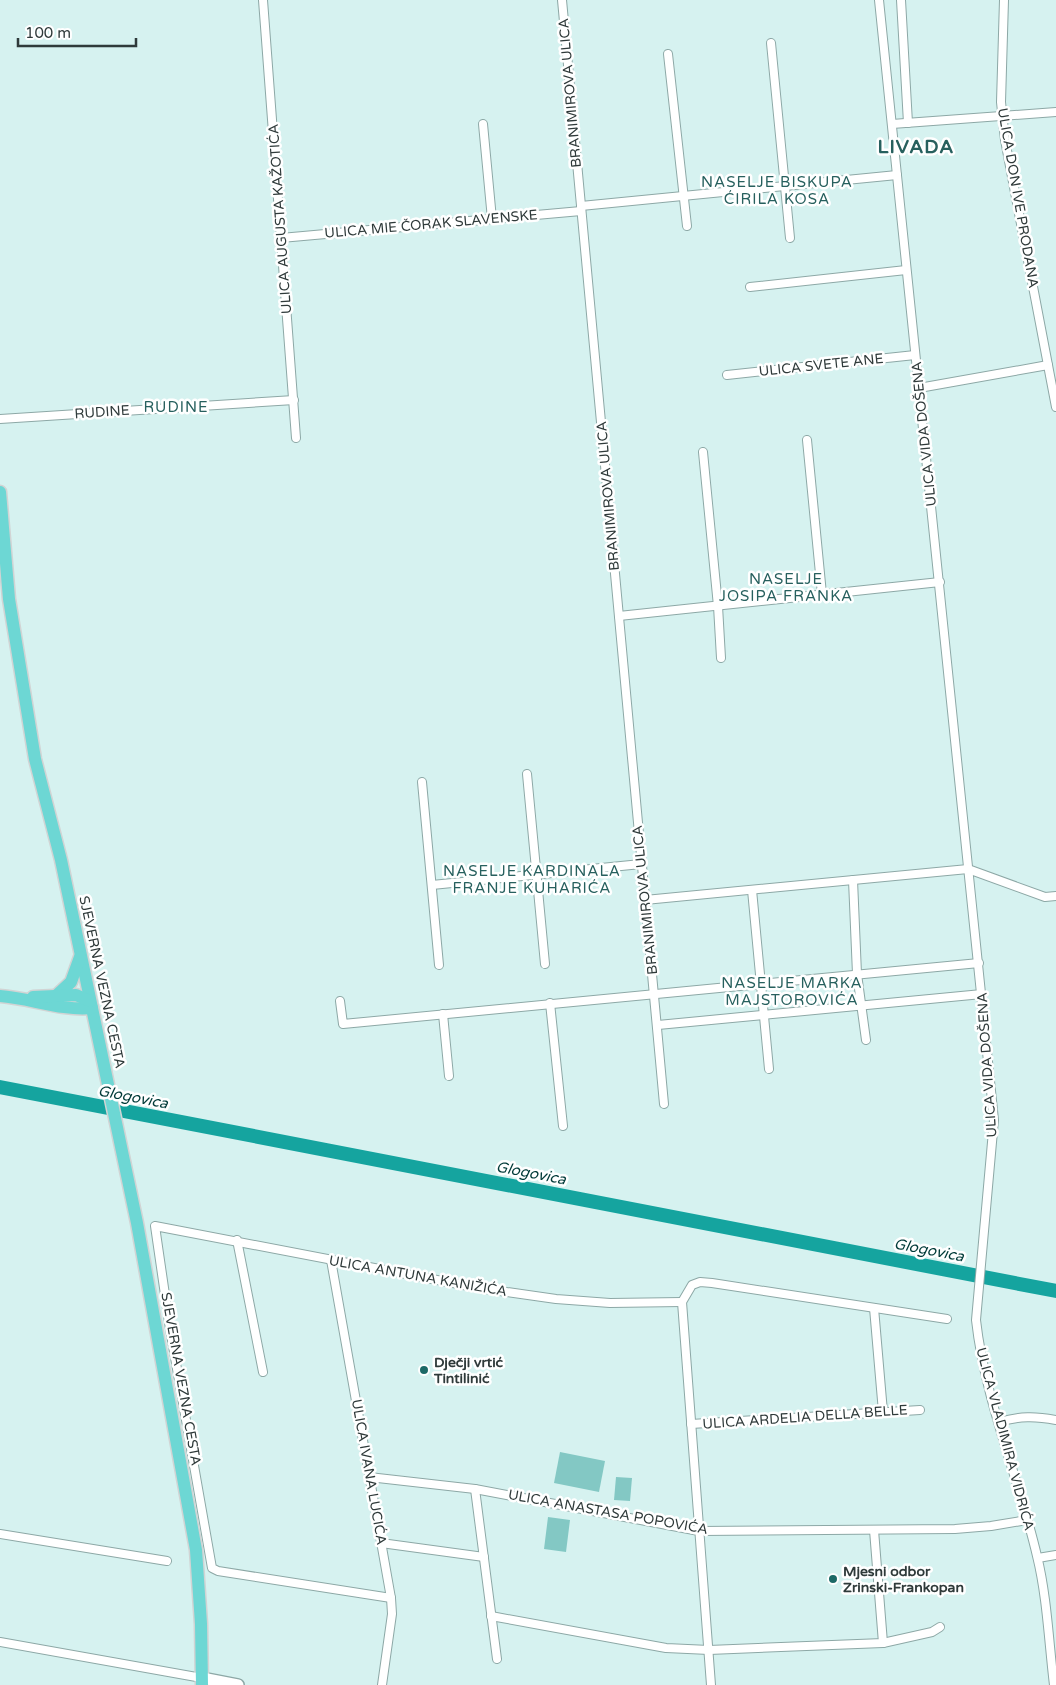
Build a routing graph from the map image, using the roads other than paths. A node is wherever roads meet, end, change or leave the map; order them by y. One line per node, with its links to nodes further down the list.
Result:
1 (263, 0): 19 (street, ULICA AUGUSTA KAŽOTIĆA)
2 (562, 0): 16 (street, BRANIMIROVA ULICA)
3 (879, 0): 12 (street, ULICA VIDA DOŠENA)
4 (901, 0): 10 (street)
5 (1004, 0): 9 (street, ULICA DON IVE PRODANA)
6 (771, 43): 14 (street)
7 (668, 54): 15 (street)
8 (1056, 112): 9 (street)
9 (1001, 115): 10 (street); 24 (street, ULICA DON IVE PRODANA)
10 (908, 123): 12 (street)
11 (483, 124): 17 (street)
12 (892, 124): 13 (street, ULICA VIDA DOŠENA)
13 (898, 175): 14 (street); 21 (street, ULICA VIDA DOŠENA)
14 (785, 186): 15 (street); 20 (street)
15 (683, 196): 16 (street); 18 (street)
16 (581, 209): 17 (street, ULICA MIE ČORAK SLAVENSKE); 38 (street, BRANIMIROVA ULICA)
17 (492, 219): 19 (street, ULICA MIE ČORAK SLAVENSKE)
18 (687, 226)
19 (281, 238): 28 (street, ULICA AUGUSTA KAŽOTIĆA)
20 (790, 238)
21 (906, 270): 22 (street); 23 (street, ULICA VIDA DOŠENA)
22 (750, 288)
23 (916, 355): 25 (street, ULICA SVETE ANE); 26 (street, ULICA VIDA DOŠENA)
24 (1048, 365): 26 (street); 27 (street, ULICA DON IVE PRODANA)
25 (727, 375)
26 (919, 388): 35 (street, ULICA VIDA DOŠENA)
27 (1055, 394): 29 (street, ULICA DON IVE PRODANA)
28 (294, 400): 30 (street, RUDINE); 31 (street, ULICA AUGUSTA KAŽOTIĆA)
29 (1056, 406)
30 (0, 419)
31 (296, 438)
32 (808, 440): 36 (street)
33 (703, 452): 37 (street)
34 (0, 492): 50 (main road, SJEVERNA VEZNA CESTA)
35 (940, 582): 36 (street); 43 (street, ULICA VIDA DOŠENA)
36 (822, 594): 37 (street)
37 (718, 606): 38 (street); 39 (street)
38 (619, 616): 42 (street, BRANIMIROVA ULICA)
39 (721, 658)
40 (527, 774): 44 (street)
41 (422, 782): 46 (street)
42 (641, 864): 44 (street); 49 (street, BRANIMIROVA ULICA)
43 (968, 869): 45 (street); 48 (street); 51 (street, ULICA VIDA DOŠENA)
44 (537, 874): 46 (street); 52 (street)
45 (853, 880): 47 (street); 54 (street)
46 (432, 885): 53 (street)
47 (752, 890): 49 (street); 55 (street)
48 (1056, 896)
49 (646, 900): 56 (street, BRANIMIROVA ULICA)
50 (80, 952): 58 (main road); 63 (main road, SJEVERNA VEZNA CESTA)
51 (979, 963): 54 (street); 57 (street, ULICA VIDA DOŠENA)
52 (545, 964)
53 (440, 965)
54 (858, 974): 55 (street); 64 (street)
55 (761, 983): 56 (street); 66 (street)
56 (655, 993): 62 (street, BRANIMIROVA ULICA); 67 (street, BRANIMIROVA ULICA)
57 (982, 994): 64 (street); 78 (street, ULICA VIDA DOŠENA)
58 (57, 995): 60 (main road); 63 (main road)
59 (0, 996): 60 (main road)
60 (26, 998): 63 (main road)
61 (340, 1001): 65 (street)
62 (550, 1003): 65 (street); 72 (street)
63 (91, 1004): 79 (main road, SJEVERNA VEZNA CESTA)
64 (862, 1006): 66 (street); 68 (street)
65 (443, 1014): 70 (street)
66 (764, 1015): 67 (street); 69 (street)
67 (658, 1025): 71 (street, BRANIMIROVA ULICA)
68 (866, 1040)
69 (769, 1069)
70 (449, 1076)
71 (664, 1104)
72 (563, 1126)
73 (237, 1240): 74 (street, ULICA ANTUNA KANIŽIĆA); 79 (street, ULICA ANTUNA KANIŽIĆA); 80 (street)
74 (331, 1260): 75 (street, ULICA ANTUNA KANIŽIĆA); 86 (street, ULICA IVANA LUCIĆA)
75 (682, 1302): 76 (street); 85 (street)
76 (874, 1308): 77 (street); 82 (street)
77 (947, 1319)
78 (976, 1320): 84 (street, ULICA VLADIMIRA VIDRIĆA)
79 (164, 1329): 97 (street); 104 (main road, SJEVERNA VEZNA CESTA)
80 (263, 1372)
81 (920, 1410): 82 (street, ULICA ARDELIA DELLA BELLE)
82 (883, 1412): 85 (street, ULICA ARDELIA DELLA BELLE)
83 (1056, 1420): 84 (street)
84 (999, 1422): 88 (street, ULICA VLADIMIRA VIDRIĆA)
85 (691, 1424): 89 (street)
86 (370, 1477): 87 (street, ULICA ANASTASA POPOVIĆA); 92 (street, ULICA IVANA LUCIĆA)
87 (474, 1489): 89 (street, ULICA ANASTASA POPOVIĆA); 94 (street)
88 (1027, 1520): 90 (street, ULICA ANASTASA POPOVIĆA); 95 (street, ULICA VLADIMIRA VIDRIĆA)
89 (700, 1530): 90 (street, ULICA ANASTASA POPOVIĆA); 102 (street)
90 (874, 1530): 101 (street)
91 (0, 1534): 96 (street)
92 (381, 1543): 94 (street); 97 (street, ULICA IVANA LUCIĆA)
93 (1056, 1556): 95 (street)
94 (484, 1557): 98 (street)
95 (1038, 1558): 108 (street, ULICA VLADIMIRA VIDRIĆA)
96 (167, 1561)
97 (391, 1598): 106 (street, ULICA IVANA LUCIĆA)
98 (492, 1616): 102 (street); 103 (street)
99 (940, 1627): 101 (street)
100 (0, 1642): 104 (street)
101 (883, 1643): 102 (street)
102 (709, 1650): 107 (street)
103 (497, 1659)
104 (202, 1682): 105 (main road)
105 (238, 1685)
106 (382, 1685)
107 (711, 1685)
108 (1054, 1685)

